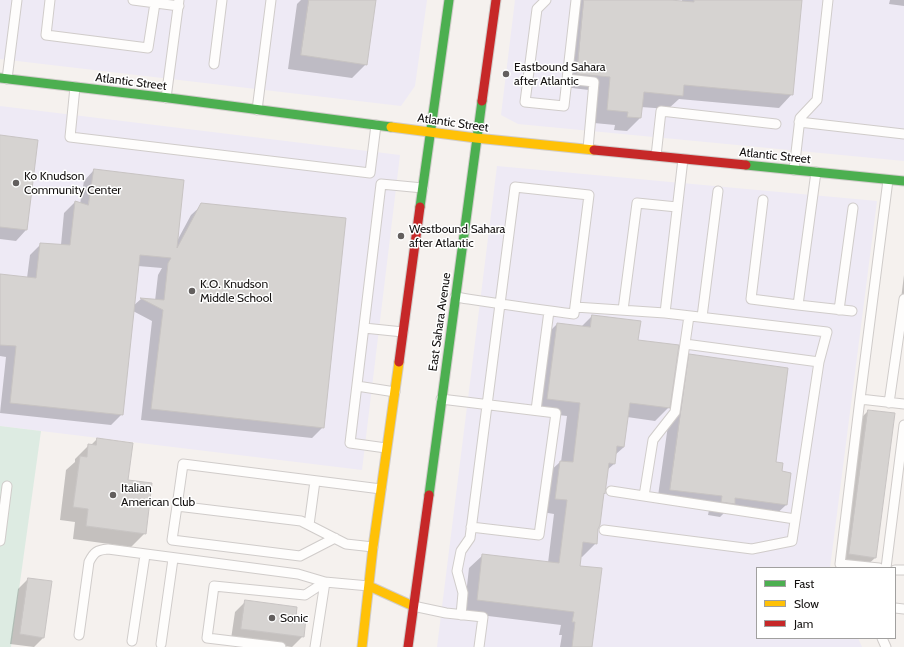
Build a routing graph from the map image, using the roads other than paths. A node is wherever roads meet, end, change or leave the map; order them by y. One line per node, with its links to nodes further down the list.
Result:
1 (17, 0): 14 (lane)
2 (50, 0): 11 (lane)
3 (133, 0): 11 (lane)
4 (222, 0): 13 (lane)
5 (271, 0): 18 (lane)
6 (449, 0): 22 (main road)
7 (496, 0): 24 (main road, East Sahara Avenue)
8 (546, 0): 15 (lane)
9 (576, 0): 15 (lane)
10 (828, 0): 19 (lane)
11 (155, 3): 12 (lane)
12 (179, 3): 17 (lane)
13 (214, 64)
14 (4, 79): 16 (main road, Atlantic Street)
15 (567, 79): 25 (lane)
16 (75, 87): 17 (main road, Atlantic Street); 30 (lane)
17 (166, 98): 18 (main road, Atlantic Street)
18 (257, 110): 21 (main road, Atlantic Street)
19 (799, 122): 23 (lane); 28 (lane)
20 (776, 124): 26 (lane)
21 (376, 125): 22 (main road, Atlantic Street); 30 (lane)
22 (431, 132): 24 (main road, Atlantic Street); 34 (main road)
23 (904, 134)
24 (476, 138): 25 (main road, Atlantic Street); 39 (main road, East Sahara Avenue)
25 (588, 149): 26 (main road, Atlantic Street)
26 (656, 156): 27 (main road, Atlantic Street)
27 (683, 159): 28 (main road, Atlantic Street); 37 (lane)
28 (794, 170): 29 (main road, Atlantic Street)
29 (816, 172): 31 (main road, Atlantic Street); 42 (lane)
30 (370, 173): 33 (lane)
31 (888, 180): 32 (main road, Atlantic Street); 59 (lane)
32 (904, 181)
33 (380, 184): 34 (lane); 52 (lane)
34 (423, 188): 53 (main road)
35 (718, 191): 51 (lane)
36 (763, 200): 42 (lane)
37 (677, 207): 45 (lane); 49 (lane)
38 (853, 208): 46 (lane)
39 (455, 297): 41 (lane); 58 (main road, East Sahara Avenue)
40 (904, 299): 44 (lane)
41 (500, 304): 43 (lane); 47 (lane); 61 (lane)
42 (798, 305): 46 (lane)
43 (575, 307): 45 (lane); 47 (lane)
44 (903, 309): 60 (lane)
45 (623, 310): 49 (lane)
46 (839, 310): 48 (lane)
47 (549, 311): 63 (lane)
48 (852, 311)
49 (665, 313): 50 (lane)
50 (689, 316): 51 (lane); 54 (lane)
51 (702, 317): 55 (lane)
52 (364, 328): 53 (lane); 56 (lane)
53 (403, 332): 57 (main road)
54 (685, 344): 55 (lane); 70 (lane)
55 (819, 362): 72 (lane)
56 (357, 386): 57 (lane); 65 (lane)
57 (395, 392): 65 (main road)
58 (442, 399): 61 (lane); 85 (main road, East Sahara Avenue)
59 (860, 399): 60 (lane); 81 (lane)
60 (889, 402): 62 (lane)
61 (487, 404): 63 (lane); 74 (lane)
62 (904, 404)
63 (536, 410): 74 (lane)
64 (904, 425): 82 (lane)
65 (387, 448): 68 (main road)
66 (315, 481): 68 (lane); 71 (lane); 73 (lane)
67 (7, 486): 77 (lane)
68 (381, 489): 78 (main road)
69 (611, 490): 70 (lane)
70 (644, 496): 72 (lane)
71 (177, 506): 73 (lane); 76 (lane)
72 (795, 519): 75 (lane)
73 (310, 525): 76 (lane)
74 (471, 527): 86 (lane)
75 (604, 530)
76 (335, 538): 78 (lane)
77 (0, 540)
78 (373, 547): 84 (main road)
79 (146, 555): 80 (lane); 87 (lane); 88 (lane)
80 (173, 559): 83 (lane); 89 (lane)
81 (869, 567)
82 (886, 567)
83 (325, 582): 84 (lane); 90 (lane); 91 (lane)
84 (369, 586): 85 (main road); 92 (main road)
85 (413, 606): 86 (lane); 93 (main road, East Sahara Avenue)
86 (461, 615): 94 (lane)
87 (79, 635)
88 (132, 641)
89 (161, 644)
90 (281, 647)
91 (315, 647)
92 (362, 647)
93 (408, 647)
94 (479, 647)

